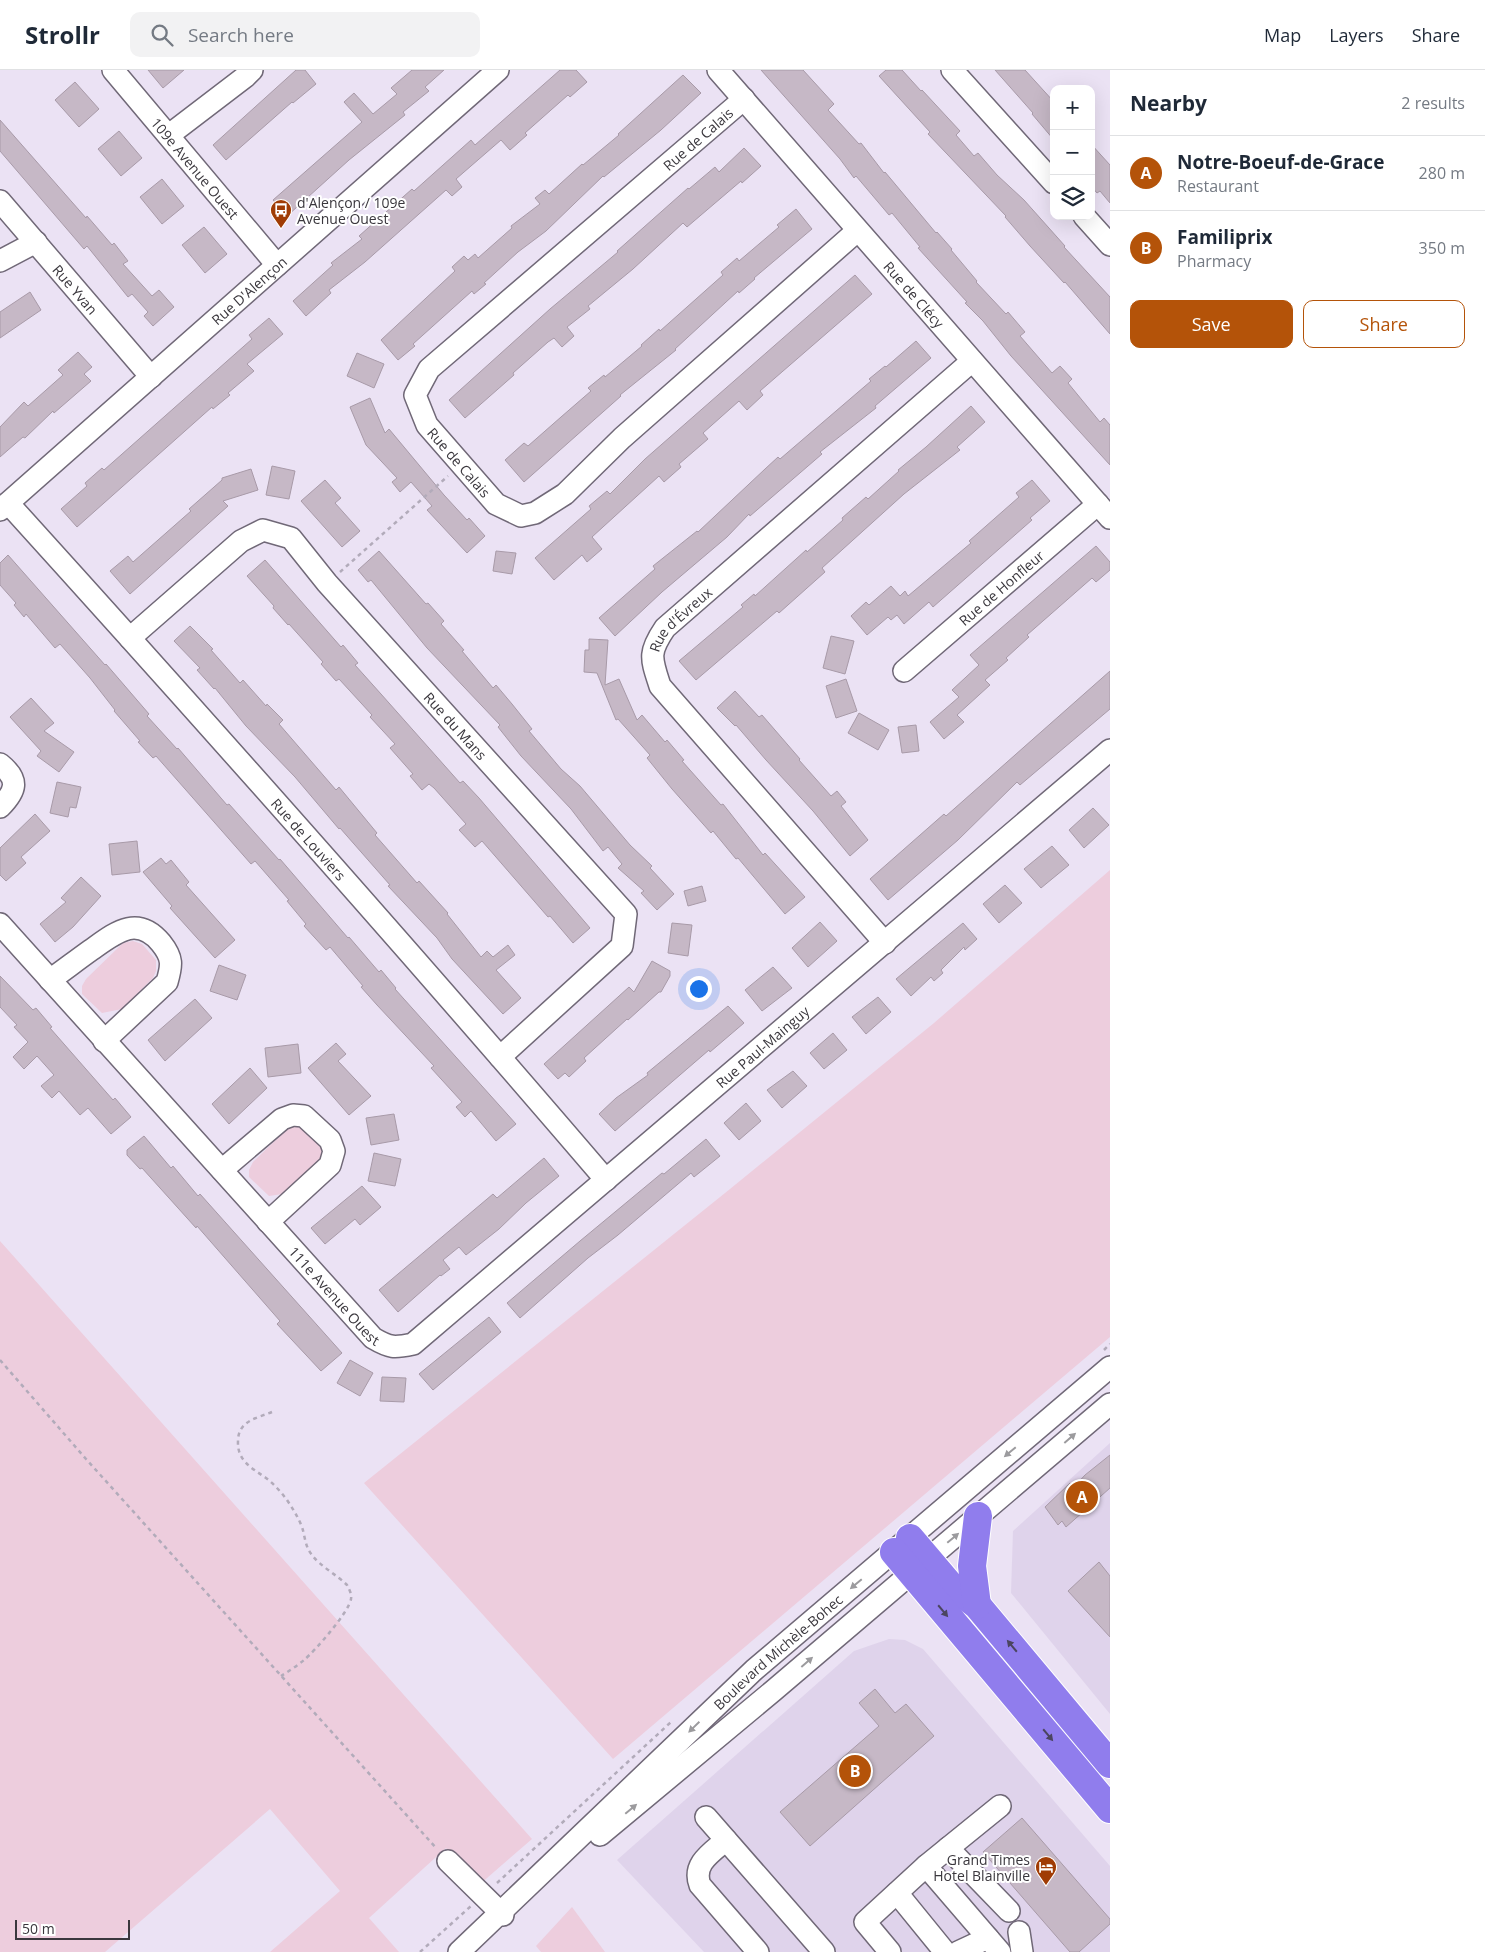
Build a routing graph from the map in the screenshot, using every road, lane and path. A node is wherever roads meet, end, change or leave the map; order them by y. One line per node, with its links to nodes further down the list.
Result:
1 (113, 70): 7 (street, 109e Avenue Ouest)
2 (252, 70): 7 (street)
3 (498, 70): 15 (street, Rue D'Alençon)
4 (718, 70): 6 (street, Rue de Clécy)
5 (952, 70): 8 (street)
6 (744, 100): 11 (street, Rue de Clécy); 18 (street, Rue de Calais)
7 (169, 135): 15 (street, 109e Avenue Ouest)
8 (1050, 178)
9 (0, 201): 12 (street, Rue Yvan)
10 (1088, 220): 13 (street)
11 (857, 231): 16 (street, Rue de Clécy); 18 (street, Rue de Calais)
12 (36, 242): 14 (street); 17 (street, Rue Yvan)
13 (1110, 245)
14 (0, 261)
15 (277, 265): 17 (street, Rue D'Alençon)
16 (972, 361): 20 (street, Rue de Clécy); 28 (street, Rue d'Évreux)
17 (151, 377): 19 (street, Rue D'Alençon)
18 (460, 465): 21 (path)
19 (4, 507): 22 (street, Rue de Louviers)
20 (1104, 511): 23 (street, Rue de Honfleur)
21 (327, 583): 22 (street, Rue du Mans); 31 (street, Rue du Mans)
22 (130, 638): 31 (street, Rue de Louviers)
23 (904, 671)
24 (1110, 750): 28 (street, Rue Paul-Mainguy)
25 (0, 764): 26 (street)
26 (0, 807)
27 (0, 924): 29 (street, 111e Avenue Ouest)
28 (885, 943): 33 (street, Rue Paul-Mainguy)
29 (50, 980): 30 (street, 111e Avenue Ouest); 30 (street)
30 (104, 1040): 32 (street, 111e Avenue Ouest)
31 (500, 1057): 33 (street, Rue de Louviers)
32 (222, 1170): 34 (street, 111e Avenue Ouest); 34 (street)
33 (606, 1180): 35 (street, Rue Paul-Mainguy)
34 (268, 1222): 35 (street, 111e Avenue Ouest)
35 (413, 1344)
36 (0, 1360): 44 (path)
37 (1110, 1367): 41 (street, Boulevard Michèle-Bohec, one-way to 41)
38 (1109, 1405): 40 (street, Boulevard Michèle-Bohec, one-way to 38)
39 (272, 1412): 44 (path)
40 (978, 1516): 42 (street, Boulevard Michèle-Bohec, one-way to 40); 43 (highway)
41 (902, 1545): 42 (highway); 56 (street, Boulevard Michèle-Bohec, one-way to 56)
42 (920, 1566): 43 (highway); 47 (highway, one-way to 47); 56 (street, Boulevard Michèle-Bohec, one-way to 42)
43 (977, 1605): 45 (highway, one-way to 43)
44 (281, 1676): 51 (path)
45 (1110, 1764)
46 (1000, 1806): 50 (street)
47 (1110, 1809)
48 (706, 1817): 49 (street)
49 (726, 1840): 60 (street); 61 (street)
50 (948, 1848): 52 (street); 55 (street)
51 (448, 1861): 56 (street)
52 (926, 1866): 53 (street); 57 (street)
53 (897, 1893): 62 (street); 63 (street)
54 (471, 1906): 58 (path)
55 (1009, 1911)
56 (502, 1914): 59 (street, Boulevard Michèle-Bohec)
57 (994, 1945): 64 (street)
58 (420, 1952)
59 (459, 1952)
60 (758, 1952)
61 (824, 1952)
62 (890, 1952)
63 (945, 1952)
64 (958, 1952)

